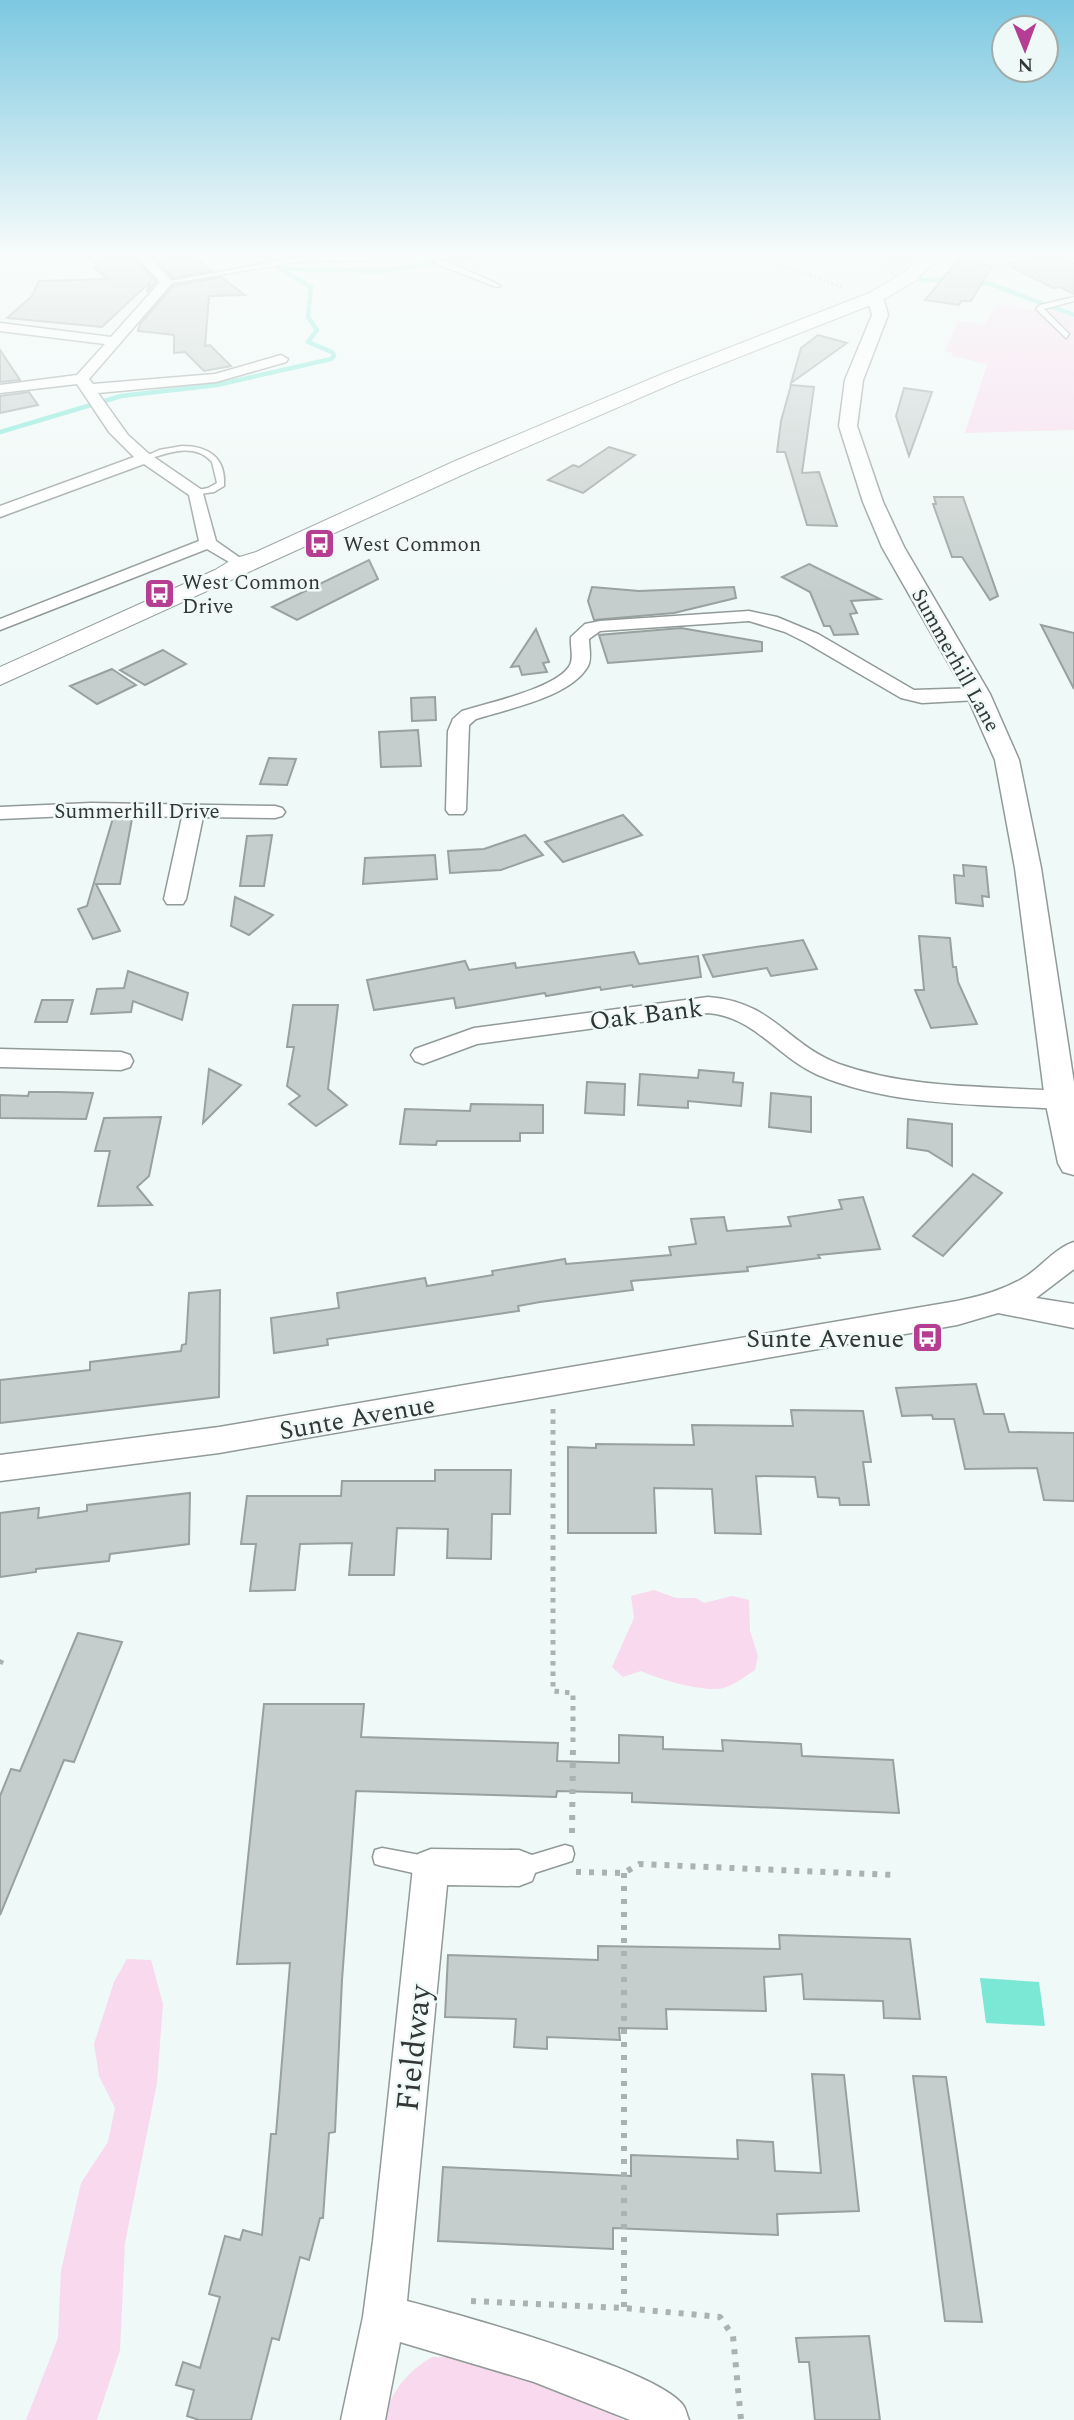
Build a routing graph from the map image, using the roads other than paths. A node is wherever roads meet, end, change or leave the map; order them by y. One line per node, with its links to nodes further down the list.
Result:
1 (102, 367): 6 (street)
2 (253, 367): 6 (street)
3 (697, 367): 11 (main road)
4 (859, 367): 14 (street, Summerhill Lane)
5 (0, 389): 6 (street)
6 (90, 393): 7 (street)
7 (146, 458): 8 (street); 8 (lane); 9 (street)
8 (196, 493): 10 (street)
9 (0, 512)
10 (208, 542): 11 (street); 12 (street)
11 (240, 564): 13 (main road)
12 (0, 625)
13 (0, 677)
14 (978, 694): 15 (street); 23 (street, Summerhill Lane)
15 (456, 810)
16 (194, 811): 17 (street, Summerhill Drive); 18 (street, Summerhill Drive); 19 (street)
17 (275, 812)
18 (0, 813)
19 (175, 899)
20 (423, 1055): 23 (street, Oak Bank)
21 (0, 1058): 22 (street)
22 (121, 1061)
23 (1061, 1100): 24 (street, Summerhill Lane)
24 (1074, 1163)
25 (1074, 1253): 26 (street, Sunte Avenue)
26 (1001, 1303): 27 (street, Sunte Avenue); 28 (street, Sunte Avenue)
27 (1074, 1316)
28 (0, 1468)
29 (565, 1854): 32 (lane)
30 (382, 1857): 31 (lane)
31 (431, 1867): 32 (street); 33 (street, Fieldway)
32 (519, 1868)
33 (384, 2317): 34 (street, Fieldway); 35 (street)
34 (363, 2420)
35 (667, 2420)

